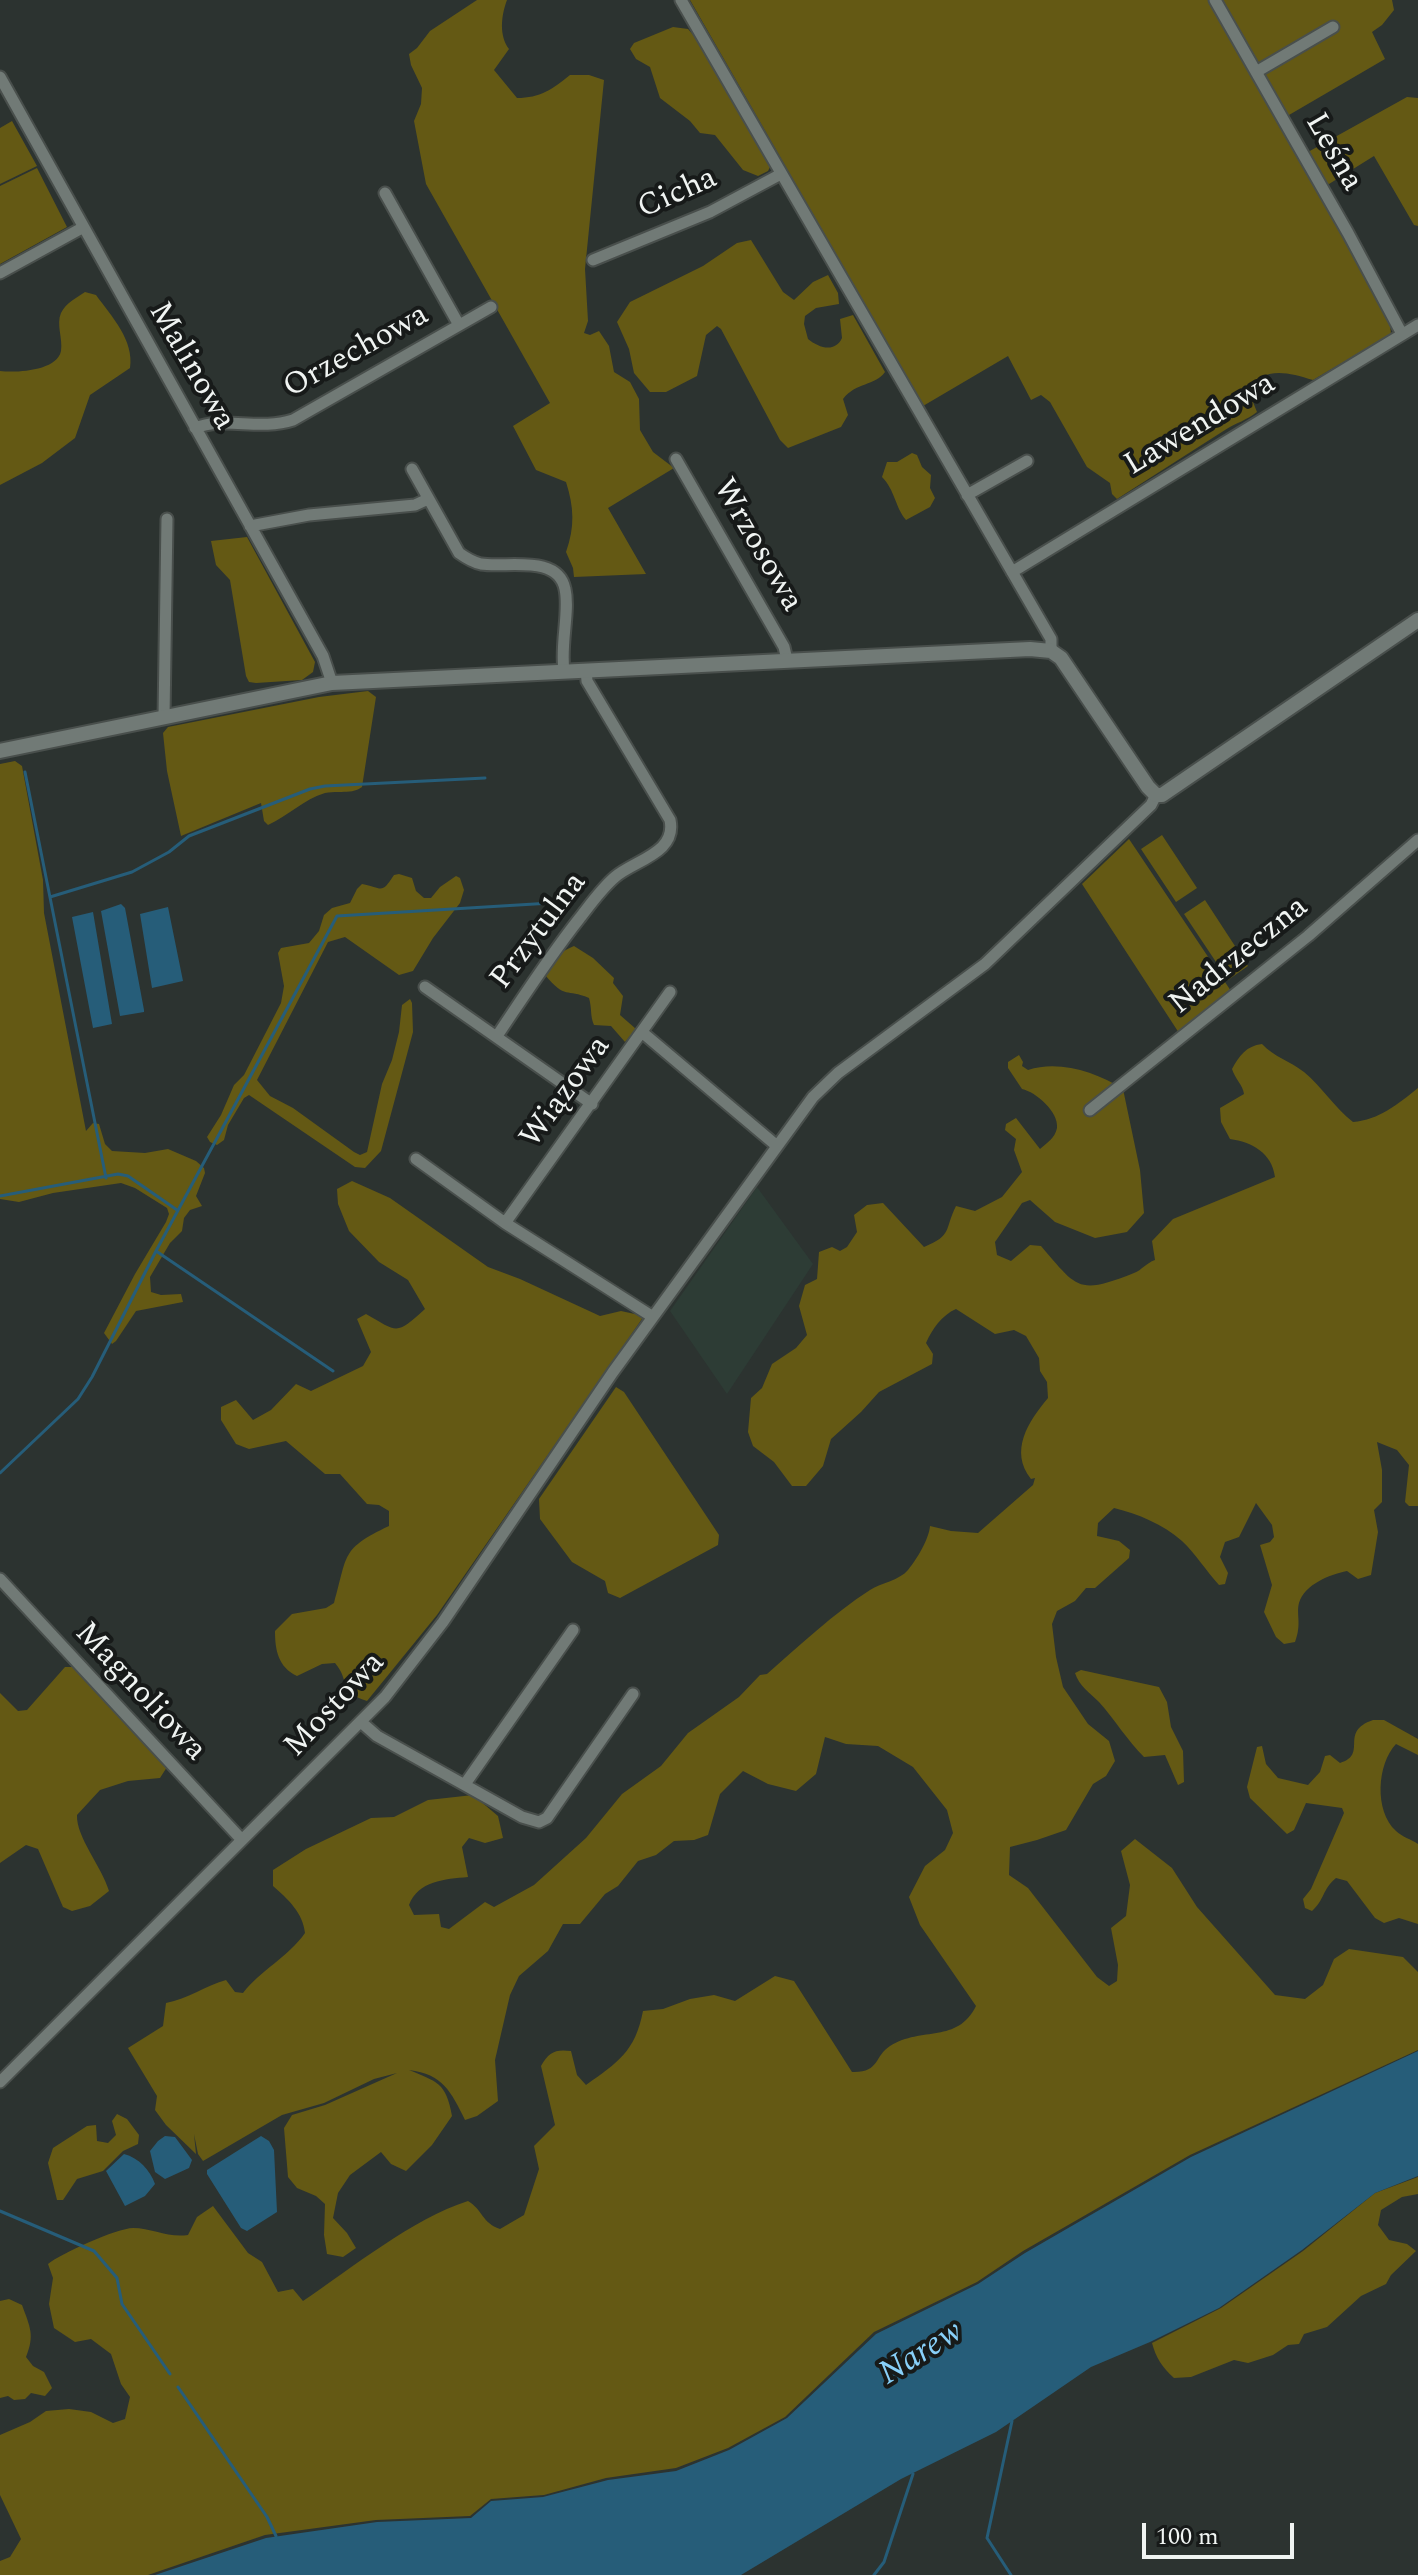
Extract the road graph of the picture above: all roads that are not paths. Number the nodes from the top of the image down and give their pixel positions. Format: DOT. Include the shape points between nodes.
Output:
graph roads {
  1 [pos="681,0"];
  2 [pos="1215,0"];
  3 [pos="1333,27"];
  4 [pos="1256,72"];
  5 [pos="0,77"];
  6 [pos="781,174"];
  7 [pos="385,193"];
  8 [pos="82,228"];
  9 [pos="593,260"];
  10 [pos="0,273"];
  11 [pos="491,307"];
  12 [pos="459,325"];
  13 [pos="1418,325"];
  14 [pos="1402,334"];
  15 [pos="195,428"];
  16 [pos="676,459"];
  17 [pos="1027,461"];
  18 [pos="412,469"];
  19 [pos="967,495"];
  20 [pos="428,499"];
  21 [pos="167,519"];
  22 [pos="250,526"];
  23 [pos="1012,572"];
  24 [pos="1418,620"];
  25 [pos="1051,651"];
  26 [pos="787,660"];
  27 [pos="586,670"];
  28 [pos="564,671"];
  29 [pos="332,683"];
  30 [pos="164,717"];
  31 [pos="0,751"];
  32 [pos="1156,795"];
  33 [pos="1418,840"];
  34 [pos="425,987"];
  35 [pos="670,992"];
  36 [pos="643,1033"];
  37 [pos="497,1036"];
  38 [pos="592,1104"];
  39 [pos="1090,1110"];
  40 [pos="777,1146"];
  41 [pos="416,1159"];
  42 [pos="505,1223"];
  43 [pos="653,1317"];
  44 [pos="0,1579"];
  45 [pos="573,1630"];
  46 [pos="633,1694"];
  47 [pos="361,1722"];
  48 [pos="465,1784"];
  49 [pos="242,1840"];
  50 [pos="0,2082"];
  1 -- 6 [label="street"];
  2 -- 4 [label="street, Leśna"];
  3 -- 4 [label="street"];
  4 -- 14 [label="street, Leśna"];
  5 -- 8 [label="street, Malinowa"];
  6 -- 9 [label="street, Cicha" via="710,212"];
  6 -- 19 [label="street"];
  7 -- 12 [label="street"];
  8 -- 10 [label="street"];
  8 -- 15 [label="street, Malinowa"];
  11 -- 12 [label="street, Orzechowa"];
  12 -- 15 [label="street, Orzechowa" via="293,420 267,426 206,423"];
  13 -- 14 [label="street, Lawendowa"];
  14 -- 23 [label="street, Lawendowa"];
  15 -- 22 [label="street, Malinowa"];
  16 -- 26 [label="street, Wrzosowa"];
  17 -- 19 [label="street"];
  18 -- 20 [label="street"];
  19 -- 23 [label="street"];
  20 -- 22 [label="street"];
  20 -- 28 [label="street" via="459,553 470,561 550,568 560,577 566,590"];
  21 -- 30 [label="street"];
  22 -- 29 [label="street, Malinowa" via="323,656"];
  23 -- 25 [label="street" via="1051,639"];
  24 -- 32 [label="street" via="1167,793"];
  25 -- 26 [label="street"];
  25 -- 32 [label="street" via="1068,667"];
  26 -- 27 [label="street"];
  27 -- 28 [label="street"];
  27 -- 37 [label="street, Przytulna" via="587,681 672,831 660,849 603,889 542,966"];
  28 -- 29 [label="street"];
  29 -- 30 [label="street"];
  30 -- 31 [label="street"];
  32 -- 40 [label="street, Mostowa" via="993,957 829,1081"];
  33 -- 39 [label="street, Nadrzeczna" via="1308,936"];
  34 -- 37 [label="street"];
  35 -- 36 [label="street, Wiązowa"];
  36 -- 38 [label="street, Wiązowa"];
  36 -- 40 [label="street"];
  37 -- 38 [label="street"];
  38 -- 42 [label="street, Wiązowa"];
  40 -- 43 [label="street, Mostowa"];
  41 -- 42 [label="street"];
  42 -- 43 [label="street"];
  43 -- 47 [label="street, Mostowa" via="443,1622"];
  44 -- 49 [label="street, Magnoliowa"];
  45 -- 48 [label="street"];
  46 -- 48 [label="street" via="544,1821 522,1817"];
  47 -- 48 [label="street"];
  47 -- 49 [label="street, Mostowa"];
  49 -- 50 [label="street, Mostowa"];
}
